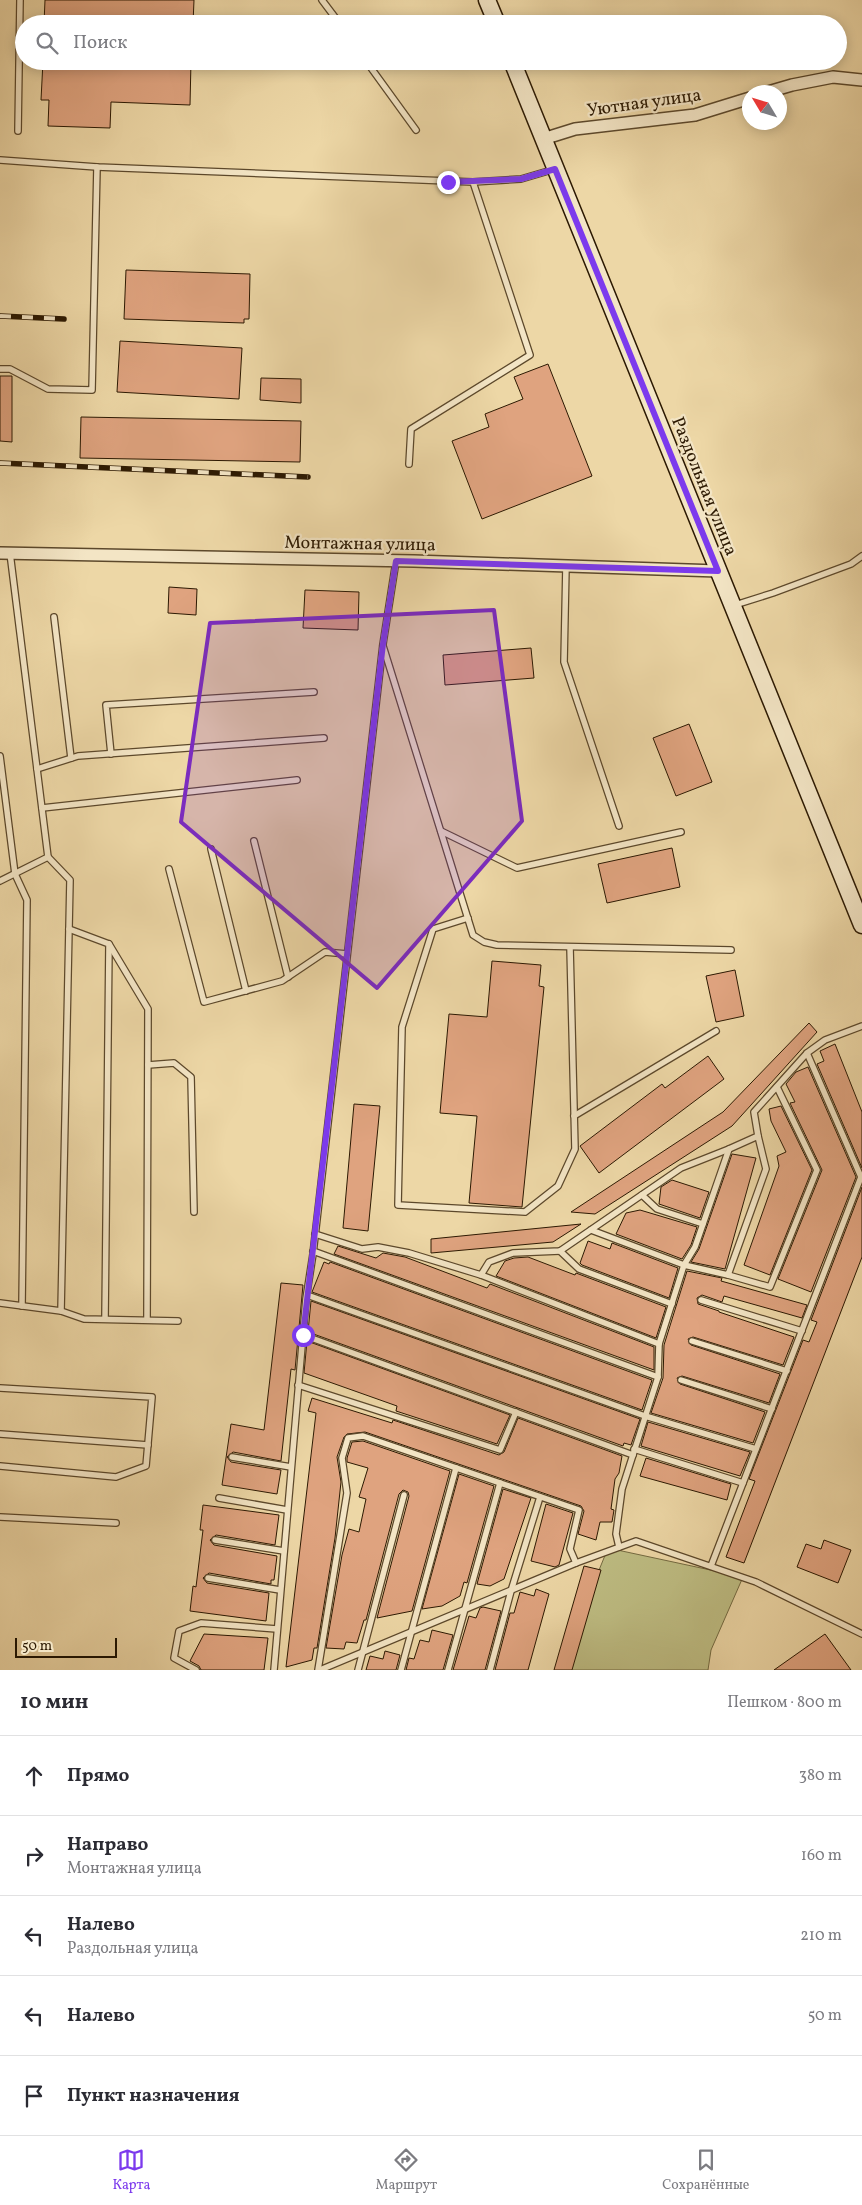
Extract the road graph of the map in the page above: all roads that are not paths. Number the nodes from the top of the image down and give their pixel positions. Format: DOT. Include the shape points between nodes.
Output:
graph roads {
  1 [pos="20,0"];
  2 [pos="322,0"];
  3 [pos="488,0"];
  4 [pos="20,15"];
  5 [pos="333,15"];
  6 [pos="494,15"];
  7 [pos="19,70"];
  8 [pos="373,70"];
  9 [pos="516,70"];
  10 [pos="862,80"];
  11 [pos="787,86"];
  12 [pos="742,101"];
  13 [pos="416,130"];
  14 [pos="18,131"];
  15 [pos="543,139"];
  16 [pos="0,160"];
  17 [pos="97,167"];
  18 [pos="555,169"];
  19 [pos="473,182"];
  20 [pos="0,369"];
  21 [pos="409,464"];
  22 [pos="5,553"];
  23 [pos="862,556"];
  24 [pos="396,561"];
  25 [pos="566,566"];
  26 [pos="718,571"];
  27 [pos="732,606"];
  28 [pos="54,617"];
  29 [pos="383,644"];
  30 [pos="314,692"];
  31 [pos="324,738"];
  32 [pos="111,754"];
  33 [pos="0,756"];
  34 [pos="72,758"];
  35 [pos="37,769"];
  36 [pos="297,780"];
  37 [pos="42,808"];
  38 [pos="619,826"];
  39 [pos="441,831"];
  40 [pos="681,832"];
  41 [pos="254,841"];
  42 [pos="211,849"];
  43 [pos="48,857"];
  44 [pos="169,869"];
  45 [pos="15,874"];
  46 [pos="0,881"];
  47 [pos="468,918"];
  48 [pos="862,926"];
  49 [pos="69,930"];
  50 [pos="109,944"];
  51 [pos="570,946"];
  52 [pos="731,950"];
  53 [pos="347,954"];
  54 [pos="288,977"];
  55 [pos="246,991"];
  56 [pos="862,1026"];
  57 [pos="716,1031"];
  58 [pos="807,1053"];
  59 [pos="148,1064"];
  60 [pos="777,1087"];
  61 [pos="574,1116"];
  62 [pos="758,1136"];
  63 [pos="729,1149"];
  64 [pos="642,1195"];
  65 [pos="194,1212"];
  66 [pos="703,1224"];
  67 [pos="591,1230"];
  68 [pos="315,1234"];
  69 [pos="313,1251"];
  70 [pos="560,1251"];
  71 [pos="684,1265"];
  72 [pos="480,1274"];
  73 [pos="728,1275"];
  74 [pos="307,1295"];
  75 [pos="700,1300"];
  76 [pos="0,1303"];
  77 [pos="672,1304"];
  78 [pos="22,1306"];
  79 [pos="61,1311"];
  80 [pos="105,1319"];
  81 [pos="148,1320"];
  82 [pos="178,1321"];
  83 [pos="802,1331"];
  84 [pos="303,1335"];
  85 [pos="692,1341"];
  86 [pos="659,1344"];
  87 [pos="786,1371"];
  88 [pos="658,1378"];
  89 [pos="681,1380"];
  90 [pos="298,1385"];
  91 [pos="0,1388"];
  92 [pos="772,1409"];
  93 [pos="516,1412"];
  94 [pos="645,1416"];
  95 [pos="0,1434"];
  96 [pos="148,1445"];
  97 [pos="756,1449"];
  98 [pos="634,1452"];
  99 [pos="232,1457"];
  100 [pos="0,1466"];
  101 [pos="291,1467"];
  102 [pos="456,1468"];
  103 [pos="500,1483"];
  104 [pos="743,1483"];
  105 [pos="404,1495"];
  106 [pos="540,1497"];
  107 [pos="219,1498"];
  108 [pos="288,1510"];
  109 [pos="0,1517"];
  110 [pos="116,1523"];
  111 [pos="215,1540"];
  112 [pos="619,1547"];
  113 [pos="284,1551"];
  114 [pos="576,1563"];
  115 [pos="711,1566"];
  116 [pos="208,1578"];
  117 [pos="280,1590"];
  118 [pos="511,1590"];
  119 [pos="464,1610"];
  120 [pos="277,1629"];
  121 [pos="412,1632"];
  122 [pos="859,1633"];
  123 [pos="862,1640"];
  124 [pos="363,1652"];
  125 [pos="196,1670"];
  126 [pos="274,1670"];
  127 [pos="319,1670"];
  128 [pos="358,1670"];
  129 [pos="402,1670"];
  130 [pos="448,1670"];
  131 [pos="490,1670"];
  1 -- 4 [label="lane"];
  2 -- 5 [label="lane"];
  3 -- 6 [label="main road"];
  7 -- 14 [label="lane"];
  8 -- 13 [label="lane"];
  9 -- 15 [label="main road, Раздольная улица"];
  10 -- 11 [label="street" via="833,77"];
  12 -- 15 [label="street, Уютная улица" via="695,116 575,129"];
  15 -- 18 [label="main road, Раздольная улица"];
  16 -- 17 [label="lane"];
  17 -- 19 [label="lane"];
  17 -- 20 [label="lane" via="92,390 48,389 10,369"];
  18 -- 19 [label="lane" via="521,179"];
  18 -- 26 [label="main road, Раздольная улица"];
  19 -- 21 [label="lane" via="530,355 411,428"];
  22 -- 24 [label="street, Монтажная улица"];
  22 -- 35 [label="lane"];
  23 -- 27 [label="lane" via="851,564"];
  24 -- 25 [label="street, Монтажная улица"];
  24 -- 29 [label="lane"];
  25 -- 26 [label="street, Монтажная улица"];
  25 -- 38 [label="lane" via="564,662"];
  26 -- 27 [label="main road, Раздольная улица"];
  27 -- 48 [label="main road, Раздольная улица"];
  28 -- 34 [label="lane"];
  29 -- 39 [label="lane"];
  29 -- 53 [label="lane"];
  30 -- 32 [label="lane" via="106,705"];
  31 -- 32 [label="lane"];
  32 -- 34 [label="lane"];
  33 -- 45 [label="lane"];
  34 -- 35 [label="lane"];
  35 -- 37 [label="lane"];
  36 -- 37 [label="lane"];
  37 -- 43 [label="lane"];
  39 -- 40 [label="lane" via="517,868"];
  39 -- 47 [label="lane"];
  41 -- 54 [label="lane"];
  42 -- 55 [label="lane"];
  43 -- 45 [label="lane"];
  43 -- 49 [label="lane" via="70,880"];
  44 -- 55 [label="lane" via="204,1002"];
  45 -- 46 [label="lane"];
  45 -- 78 [label="lane" via="27,900"];
  47 -- 51 [label="lane" via="473,935 484,942"];
  47 -- 61 [label="lane" via="433,929 402,1027 398,1205 525,1212 558,1186 575,1150"];
  49 -- 50 [label="lane"];
  49 -- 79 [label="lane"];
  50 -- 59 [label="lane" via="148,1009"];
  50 -- 80 [label="lane"];
  51 -- 52 [label="lane"];
  51 -- 61 [label="lane"];
  53 -- 54 [label="lane" via="325,952"];
  53 -- 68 [label="lane"];
  54 -- 55 [label="lane"];
  56 -- 58 [label="lane" via="825,1040"];
  57 -- 61 [label="lane"];
  58 -- 60 [label="lane"];
  58 -- 83 [label="lane" via="861,1177"];
  59 -- 65 [label="lane" via="174,1063 191,1077"];
  59 -- 81 [label="lane"];
  60 -- 62 [label="lane" via="754,1112"];
  60 -- 73 [label="lane" via="817,1170 770,1288"];
  62 -- 63 [label="lane"];
  62 -- 73 [label="lane" via="766,1169"];
  63 -- 64 [label="lane" via="681,1168"];
  63 -- 66 [label="lane"];
  64 -- 66 [label="lane" via="656,1209"];
  64 -- 67 [label="lane"];
  66 -- 71 [label="lane" via="696,1247"];
  67 -- 70 [label="lane"];
  67 -- 71 [label="lane"];
  68 -- 69 [label="lane"];
  68 -- 72 [label="lane" via="362,1249 378,1247 409,1253"];
  69 -- 74 [label="lane"];
  69 -- 88 [label="lane"];
  70 -- 72 [label="lane" via="513,1253 488,1262"];
  70 -- 77 [label="lane" via="579,1269"];
  71 -- 73 [label="lane"];
  71 -- 77 [label="lane"];
  72 -- 86 [label="lane"];
  74 -- 84 [label="lane"];
  74 -- 94 [label="lane"];
  75 -- 83 [label="lane"];
  76 -- 78 [label="lane"];
  77 -- 86 [label="lane"];
  78 -- 79 [label="lane"];
  79 -- 80 [label="lane" via="84,1318"];
  80 -- 81 [label="lane"];
  81 -- 82 [label="lane"];
  83 -- 87 [label="lane"];
  84 -- 90 [label="lane"];
  84 -- 93 [label="lane"];
  85 -- 87 [label="lane"];
  86 -- 88 [label="lane"];
  87 -- 92 [label="lane"];
  88 -- 94 [label="lane"];
  89 -- 92 [label="lane"];
  90 -- 93 [label="lane" via="500,1450"];
  90 -- 101 [label="lane"];
  91 -- 96 [label="lane" via="152,1398"];
  92 -- 97 [label="lane"];
  93 -- 98 [label="lane"];
  94 -- 97 [label="lane"];
  94 -- 98 [label="lane"];
  95 -- 96 [label="lane"];
  96 -- 100 [label="lane" via="146,1466 116,1477"];
  97 -- 104 [label="lane"];
  98 -- 104 [label="lane"];
  98 -- 112 [label="lane" via="622,1490 616,1534"];
  99 -- 101 [label="lane"];
  101 -- 108 [label="lane"];
  102 -- 103 [label="lane"];
  102 -- 121 [label="lane"];
  102 -- 127 [label="lane" via="363,1436 348,1438 342,1458 347,1493"];
  103 -- 106 [label="lane"];
  103 -- 119 [label="lane"];
  104 -- 115 [label="lane"];
  105 -- 124 [label="lane"];
  106 -- 114 [label="lane" via="579,1510 570,1549"];
  106 -- 118 [label="lane"];
  107 -- 108 [label="lane"];
  108 -- 113 [label="lane"];
  109 -- 110 [label="lane"];
  111 -- 113 [label="lane"];
  112 -- 114 [label="lane"];
  112 -- 115 [label="lane" via="636,1541"];
  113 -- 117 [label="lane"];
  114 -- 118 [label="lane"];
  115 -- 122 [label="lane" via="756,1582"];
  116 -- 117 [label="lane"];
  117 -- 120 [label="lane"];
  118 -- 119 [label="lane"];
  118 -- 131 [label="lane"];
  119 -- 121 [label="lane"];
  119 -- 130 [label="lane"];
  120 -- 125 [label="lane" via="201,1623 179,1631 174,1658"];
  120 -- 126 [label="lane"];
  121 -- 124 [label="lane"];
  121 -- 129 [label="lane"];
  122 -- 123 [label="lane"];
  124 -- 127 [label="lane"];
  124 -- 128 [label="lane"];
}
